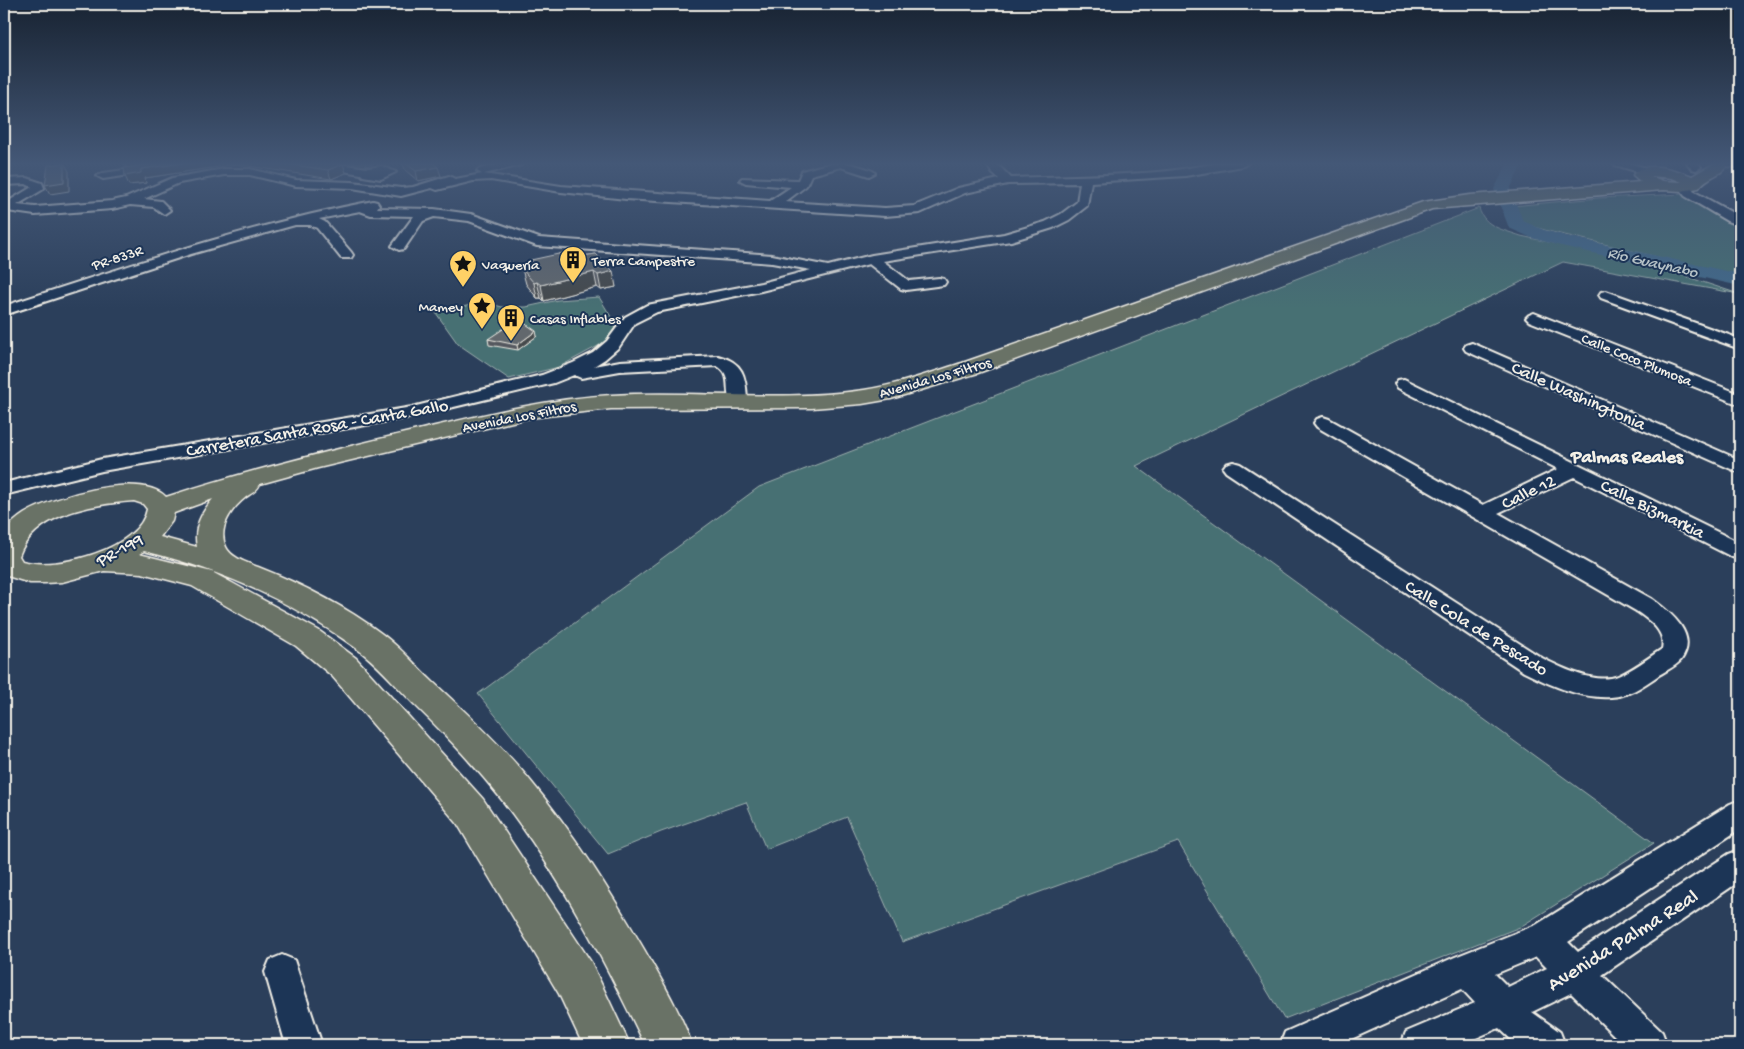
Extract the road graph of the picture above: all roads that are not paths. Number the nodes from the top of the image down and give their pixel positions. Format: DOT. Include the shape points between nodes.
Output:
graph roads {
  1 [pos="337,212"];
  2 [pos="401,212"];
  3 [pos="859,212"];
  4 [pos="899,212"];
  5 [pos="1071,212"];
  6 [pos="1408,212"];
  7 [pos="1720,212"];
  8 [pos="434,213"];
  9 [pos="1740,222"];
  10 [pos="280,224"];
  11 [pos="399,246"];
  12 [pos="346,255"];
  13 [pos="872,259"];
  14 [pos="830,269"];
  15 [pos="939,282"];
  16 [pos="1606,295"];
  17 [pos="4,311"];
  18 [pos="1534,318"];
  19 [pos="1740,344"];
  20 [pos="610,348"];
  21 [pos="1472,348"];
  22 [pos="620,366"];
  23 [pos="548,379"];
  24 [pos="1404,384"];
  25 [pos="738,393"];
  26 [pos="1740,400"];
  27 [pos="1323,423"];
  28 [pos="1740,467"];
  29 [pos="1233,468"];
  30 [pos="1574,469"];
  31 [pos="276,472"];
  32 [pos="4,489"];
  33 [pos="154,502"];
  34 [pos="1482,513"];
  35 [pos="138,541"];
  36 [pos="1740,552"];
  37 [pos="101,561"];
  38 [pos="229,565"];
  39 [pos="1740,813"];
  40 [pos="1740,864"];
  41 [pos="1541,939"];
  42 [pos="1467,970"];
  43 [pos="282,972"];
  44 [pos="1575,973"];
  45 [pos="1503,1008"];
  46 [pos="304,1045"];
  47 [pos="607,1045"];
  48 [pos="668,1045"];
  49 [pos="1298,1045"];
  50 [pos="1419,1045"];
  51 [pos="1547,1045"];
  52 [pos="1649,1045"];
  1 -- 10 [label="street, PR-833R / PR-833R"];
  2 -- 8 [label="street"];
  3 -- 4 [label="street"];
  5 -- 13 [label="street, Carretera Santa Rosa - Canta Gallo" via="1049,225 1006,238"];
  6 -- 25 [label="main road, Avenida Los Filtros" via="921,384 854,398 812,401"];
  7 -- 9 [label="street"];
  8 -- 11 [label="street" via="419,218"];
  8 -- 14 [label="street" via="471,218 537,242 772,259"];
  10 -- 12 [label="street" via="317,222"];
  10 -- 17 [label="street, PR-833R / PR-833R"];
  13 -- 14 [label="street, Carretera Santa Rosa - Canta Gallo"];
  13 -- 15 [label="street" via="906,286"];
  14 -- 20 [label="street, Carretera Santa Rosa - Canta Gallo" via="761,287 652,308 630,320"];
  16 -- 19 [label="street"];
  18 -- 26 [label="street, Calle Coco Plumosa"];
  20 -- 22 [label="street" via="612,358"];
  20 -- 23 [label="street, Carretera Santa Rosa - Canta Gallo" via="589,362"];
  21 -- 28 [label="street, Calle Washingtonia"];
  22 -- 23 [label="street"];
  22 -- 25 [label="street" via="718,361 733,368"];
  23 -- 32 [label="street, Carretera Santa Rosa - Canta Gallo" via="412,412 102,465"];
  24 -- 30 [label="street, Calle Bizmarkia"];
  25 -- 31 [label="main road, Avenida Los Filtros" via="587,403 529,411"];
  25 -- 33 [label="main road, Avenida Los Filtros" via="588,390 532,397 212,474"];
  27 -- 34 [label="street, Calle Cola de Pescado"];
  29 -- 34 [label="street, Calle Cola de Pescado" via="1533,665 1562,679 1615,688 1675,650 1671,630 1644,605"];
  30 -- 34 [label="street, Calle 12"];
  30 -- 36 [label="street, Calle Bizmarkia"];
  31 -- 33 [label="main road, Avenida Los Filtros"];
  31 -- 38 [label="main road" via="239,489 214,514 211,545 219,559"];
  33 -- 35 [label="main road, PR-199 / PR-199" via="158,522"];
  33 -- 37 [label="main road, PR-199 / PR-199" via="134,493 110,494 52,510 22,530 11,541 5,556 12,568 31,574 58,573"];
  35 -- 37 [label="main road, PR-199 / PR-199"];
  35 -- 38 [label="main road, PR-199"];
  37 -- 47 [label="main road, PR-199" via="142,564 202,579 307,638 344,667 470,811 575,978"];
  38 -- 48 [label="main road, PR-199" via="286,592 370,642 452,719 516,790 563,854 638,981"];
  39 -- 41 [label="street"];
  40 -- 44 [label="street, Avenida Palma Real"];
  41 -- 42 [label="street"];
  41 -- 44 [label="street"];
  42 -- 45 [label="street"];
  42 -- 49 [label="street"];
  43 -- 46 [label="street"];
  44 -- 45 [label="street, Avenida Palma Real"];
  44 -- 52 [label="street"];
  45 -- 50 [label="street, Avenida Palma Real"];
  45 -- 51 [label="street"];
}
